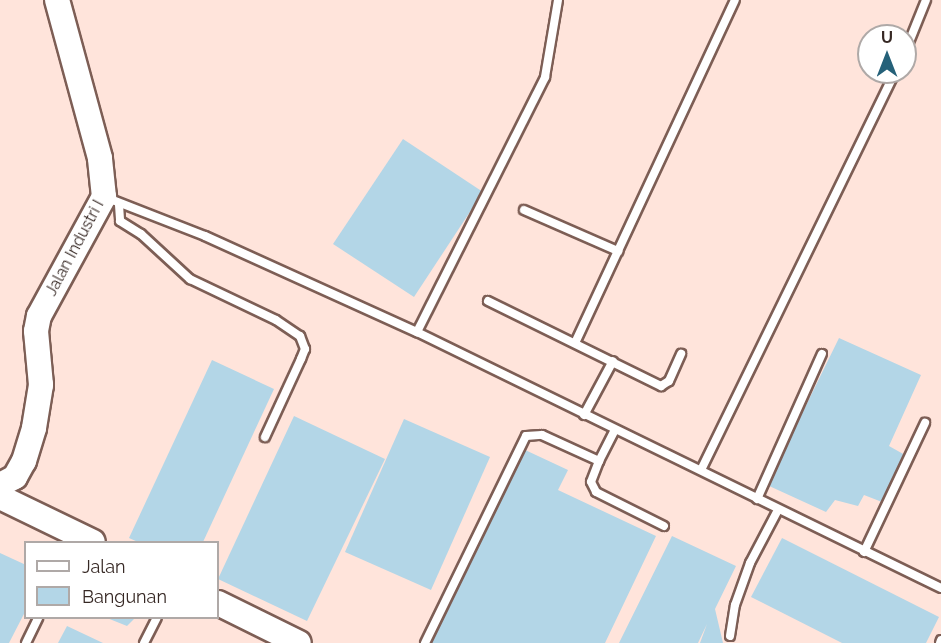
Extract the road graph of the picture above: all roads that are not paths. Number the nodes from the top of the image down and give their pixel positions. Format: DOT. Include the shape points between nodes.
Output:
graph roads {
  1 [pos="57,0"];
  2 [pos="558,0"];
  3 [pos="735,0"];
  4 [pos="926,0"];
  5 [pos="916,24"];
  6 [pos="889,84"];
  7 [pos="111,201"];
  8 [pos="524,210"];
  9 [pos="618,251"];
  10 [pos="488,301"];
  11 [pos="417,332"];
  12 [pos="575,343"];
  13 [pos="681,354"];
  14 [pos="822,354"];
  15 [pos="613,361"];
  16 [pos="584,416"];
  17 [pos="925,423"];
  18 [pos="615,430"];
  19 [pos="265,437"];
  20 [pos="599,461"];
  21 [pos="702,468"];
  22 [pos="0,485"];
  23 [pos="0,497"];
  24 [pos="757,499"];
  25 [pos="778,510"];
  26 [pos="664,526"];
  27 [pos="84,540"];
  28 [pos="864,552"];
  29 [pos="941,588"];
  30 [pos="219,603"];
  31 [pos="38,619"];
  32 [pos="156,619"];
  33 [pos="730,636"];
  34 [pos="26,643"];
  35 [pos="144,643"];
  36 [pos="299,643"];
  37 [pos="425,643"];
  1 -- 7 [label="main road, Jalan Industri I"];
  2 -- 11 [label="lane" via="545,77"];
  3 -- 9 [label="lane"];
  4 -- 5 [label="lane"];
  6 -- 21 [label="lane"];
  7 -- 11 [label="lane" via="205,236"];
  7 -- 19 [label="lane" via="120,221 141,234 190,279 276,320 300,336 304,349 301,359"];
  7 -- 22 [label="main road, Jalan Industri I" via="39,316 36,331 41,385 34,428 19,469"];
  8 -- 9 [label="lane"];
  9 -- 12 [label="lane"];
  10 -- 12 [label="lane"];
  11 -- 16 [label="lane"];
  12 -- 15 [label="lane"];
  13 -- 15 [label="lane" via="669,381 661,386"];
  14 -- 24 [label="lane"];
  15 -- 16 [label="lane"];
  16 -- 18 [label="lane"];
  17 -- 28 [label="lane"];
  18 -- 20 [label="lane"];
  18 -- 21 [label="lane"];
  20 -- 26 [label="lane" via="591,482 596,492"];
  20 -- 37 [label="lane" via="542,435 526,436"];
  21 -- 24 [label="lane"];
  23 -- 27 [label="main road"];
  24 -- 25 [label="lane"];
  25 -- 28 [label="lane"];
  25 -- 33 [label="lane" via="750,562"];
  28 -- 29 [label="lane"];
  30 -- 36 [label="main road"];
  31 -- 34 [label="lane"];
  32 -- 35 [label="lane"];
}
